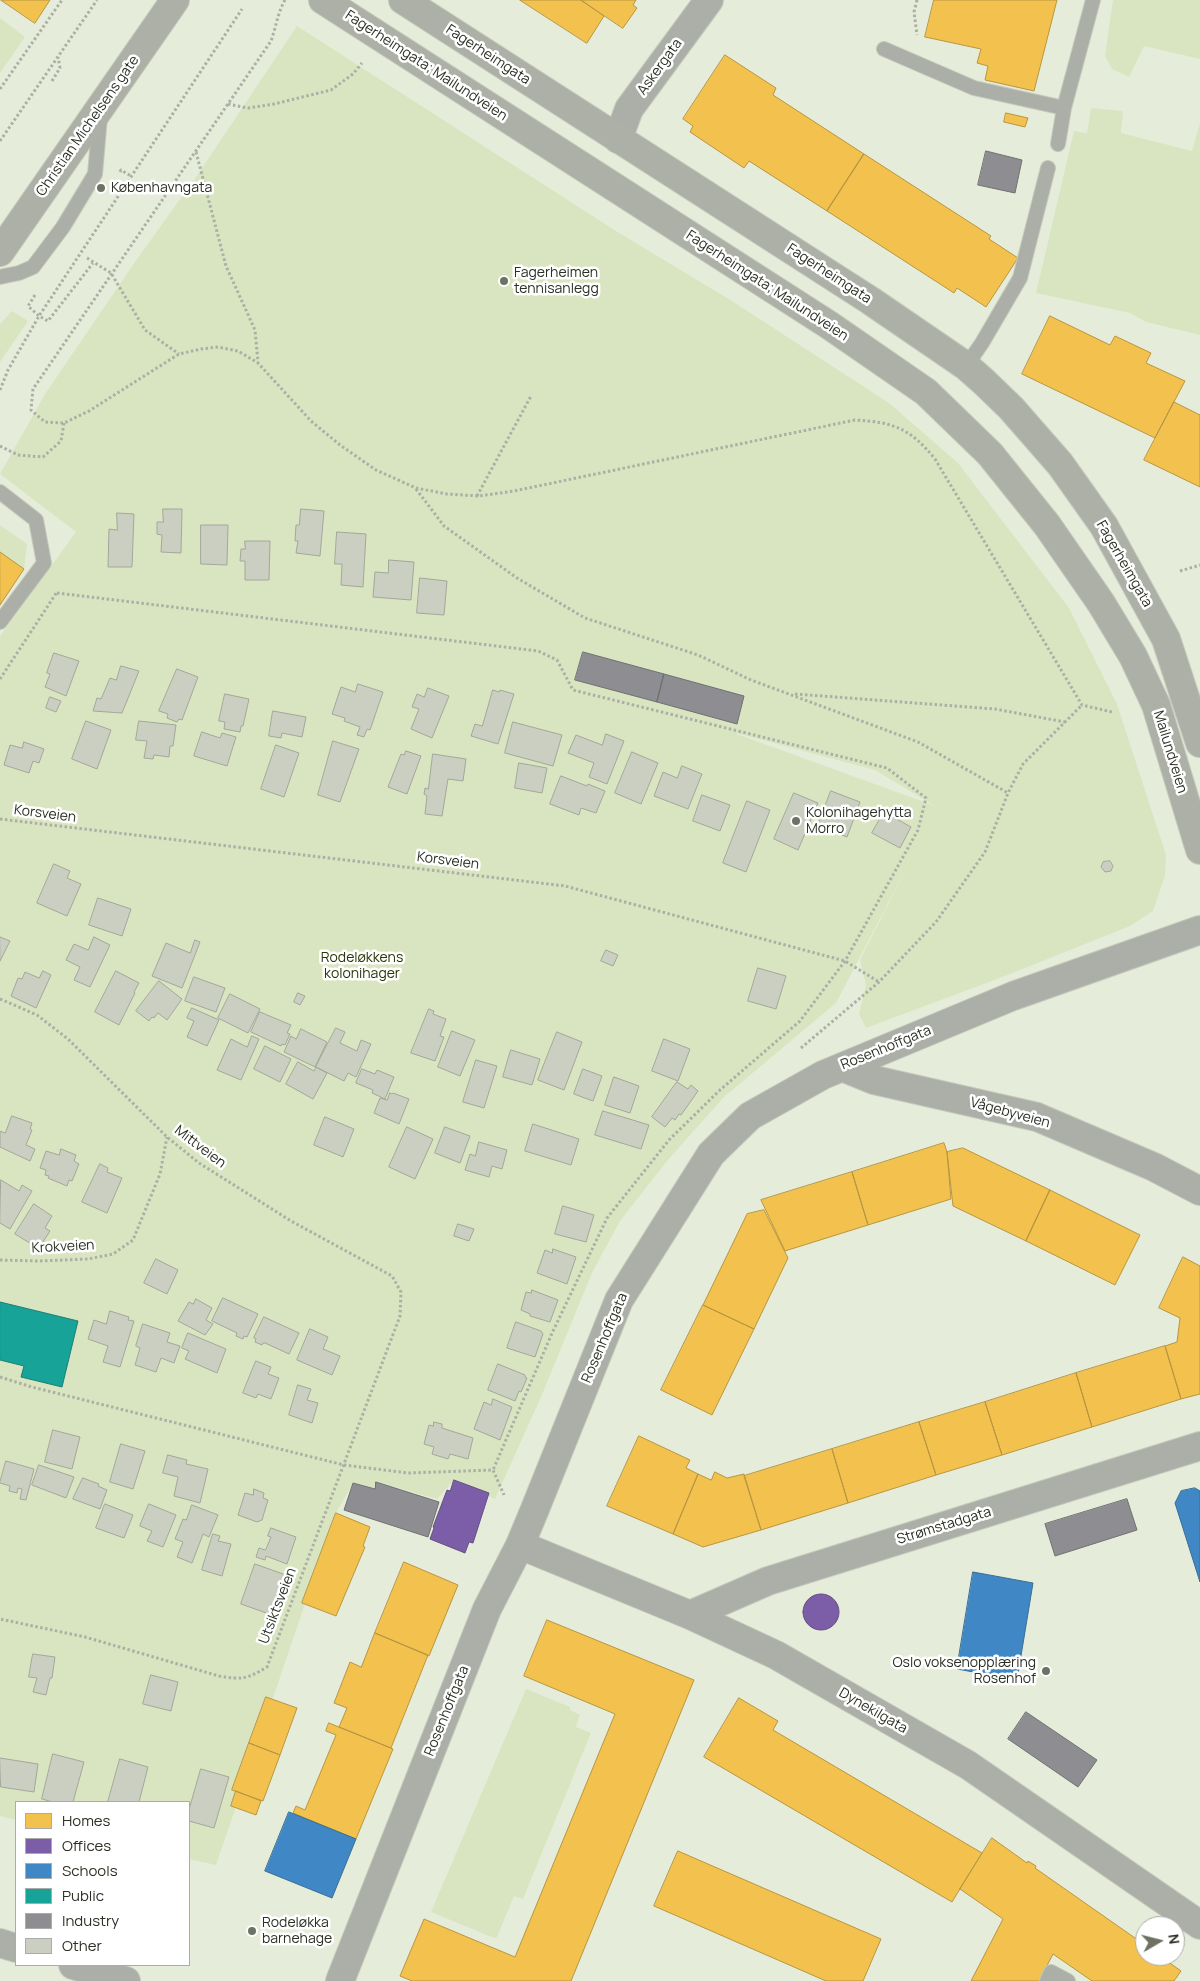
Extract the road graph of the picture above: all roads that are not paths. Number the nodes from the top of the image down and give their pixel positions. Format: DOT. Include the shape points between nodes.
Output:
graph roads {
  1 [pos="175,0"];
  2 [pos="323,0"];
  3 [pos="403,0"];
  4 [pos="709,0"];
  5 [pos="1093,0"];
  6 [pos="884,49"];
  7 [pos="101,107"];
  8 [pos="1064,108"];
  9 [pos="618,139"];
  10 [pos="1058,144"];
  11 [pos="1048,168"];
  12 [pos="0,252"];
  13 [pos="0,277"];
  14 [pos="966,366"];
  15 [pos="0,492"];
  16 [pos="0,622"];
  17 [pos="1133,656"];
  18 [pos="1200,743"];
  19 [pos="1200,850"];
  20 [pos="1200,930"];
  21 [pos="842,1066"];
  22 [pos="1200,1191"];
  23 [pos="1200,1446"];
  24 [pos="520,1545"];
  25 [pos="690,1615"];
  26 [pos="1200,1925"];
  27 [pos="0,1943"];
  28 [pos="15,1948"];
  29 [pos="87,1972"];
  30 [pos="126,1981"];
  31 [pos="340,1981"];
  32 [pos="1047,1981"];
  33 [pos="1068,1981"];
  1 -- 7 [label="main road, Christian Michelsens gate"];
  2 -- 17 [label="main road, Fagerheimgata; Mailundveien" via="730,261 926,392 990,454 1042,517"];
  3 -- 9 [label="main road, Fagerheimgata"];
  4 -- 9 [label="street, Askergata" via="629,108"];
  5 -- 8 [label="lane"];
  6 -- 8 [label="lane" via="974,88"];
  7 -- 12 [label="main road, Christian Michelsens gate"];
  7 -- 13 [label="lane" via="95,174 63,227 33,267"];
  8 -- 10 [label="lane"];
  9 -- 14 [label="main road, Fagerheimgata" via="871,301"];
  11 -- 14 [label="lane" via="1020,278"];
  14 -- 18 [label="main road, Fagerheimgata" via="1011,408 1060,464 1104,526 1166,639"];
  15 -- 16 [label="lane" via="36,520 44,563"];
  17 -- 19 [label="main road, Mailundveien" via="1156,705"];
  20 -- 21 [label="street, Rosenhoffgata" via="1013,996"];
  21 -- 22 [label="street, Vågebyveien" via="874,1080 1037,1117 1154,1167"];
  21 -- 24 [label="street, Rosenhoffgata" via="750,1116 711,1154 619,1300"];
  23 -- 25 [label="street, Strømstadgata" via="768,1581"];
  24 -- 25 [label="street, Dynekilgata"];
  24 -- 31 [label="street, Rosenhoffgata" via="487,1609"];
  25 -- 26 [label="street, Dynekilgata" via="776,1655 968,1765"];
  27 -- 28 [label="street"];
  29 -- 30 [label="street"];
  32 -- 33 [label="lane" via="1051,1972"];
}
